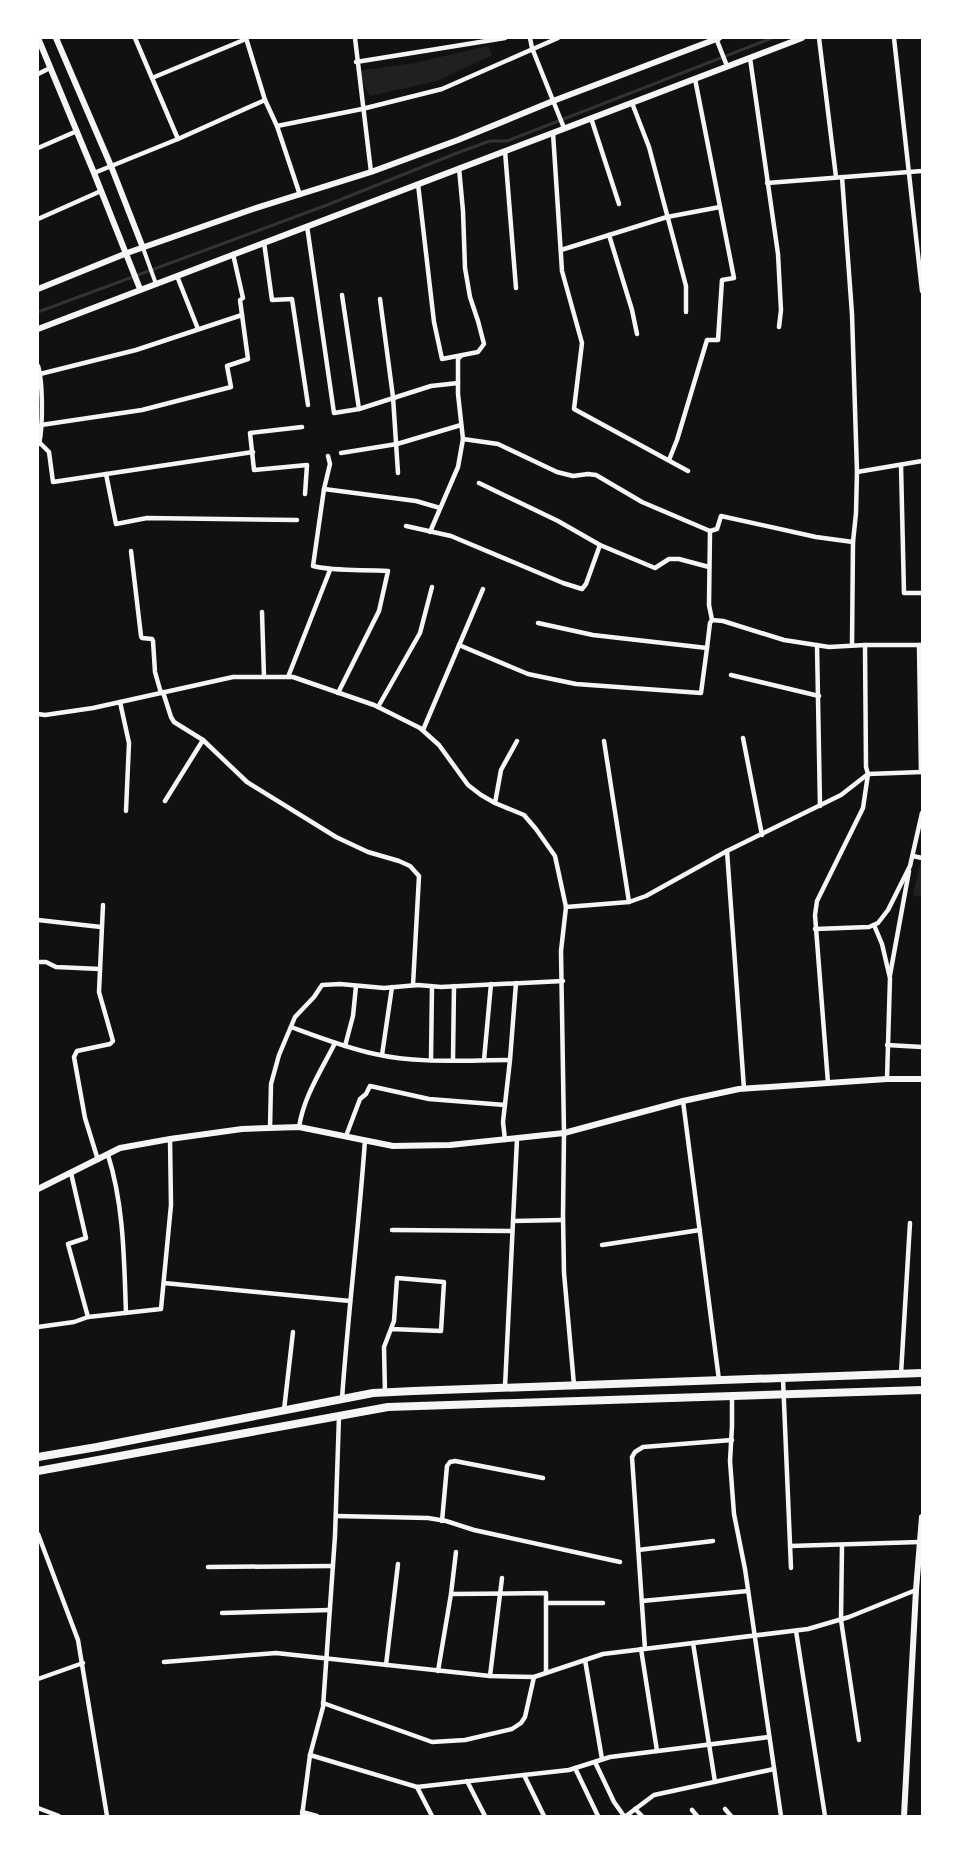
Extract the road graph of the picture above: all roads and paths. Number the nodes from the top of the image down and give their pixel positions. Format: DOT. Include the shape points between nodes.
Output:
graph roads {
  1 [pos="38,38"];
  2 [pos="56,38"];
  3 [pos="135,38"];
  4 [pos="246,38"];
  5 [pos="354,38"];
  6 [pos="505,38"];
  7 [pos="530,38"];
  8 [pos="558,38"];
  9 [pos="802,38"];
  10 [pos="819,38"];
  11 [pos="894,38"];
  12 [pos="708,39"];
  13 [pos="718,40"];
  14 [pos="532,48"];
  15 [pos="750,58"];
  16 [pos="356,62"];
  17 [pos="726,64"];
  18 [pos="50,68"];
  19 [pos="38,74"];
  20 [pos="152,78"];
  21 [pos="695,79"];
  22 [pos="265,100"];
  23 [pos="632,103"];
  24 [pos="554,104"];
  25 [pos="362,109"];
  26 [pos="591,118"];
  27 [pos="563,125"];
  28 [pos="277,126"];
  29 [pos="77,131"];
  30 [pos="553,133"];
  31 [pos="178,139"];
  32 [pos="38,148"];
  33 [pos="505,151"];
  34 [pos="111,166"];
  35 [pos="459,168"];
  36 [pos="909,171"];
  37 [pos="922,171"];
  38 [pos="371,172"];
  39 [pos="94,173"];
  40 [pos="839,177"];
  41 [pos="767,183"];
  42 [pos="418,184"];
  43 [pos="101,191"];
  44 [pos="300,195"];
  45 [pos="619,204"];
  46 [pos="720,207"];
  47 [pos="667,217"];
  48 [pos="38,219"];
  49 [pos="307,226"];
  50 [pos="609,235"];
  51 [pos="264,242"];
  52 [pos="143,248"];
  53 [pos="561,250"];
  54 [pos="127,254"];
  55 [pos="233,254"];
  56 [pos="177,276"];
  57 [pos="155,281"];
  58 [pos="139,286"];
  59 [pos="516,288"];
  60 [pos="38,289"];
  61 [pos="922,291"];
  62 [pos="342,295"];
  63 [pos="380,299"];
  64 [pos="686,312"];
  65 [pos="242,315"];
  66 [pos="779,327"];
  67 [pos="198,329"];
  68 [pos="38,330"];
  69 [pos="637,334"];
  70 [pos="460,356"];
  71 [pos="38,366"];
  72 [pos="40,374"];
  73 [pos="458,383"];
  74 [pos="393,397"];
  75 [pos="308,405"];
  76 [pos="359,409"];
  77 [pos="461,424"];
  78 [pos="41,425"];
  79 [pos="302,427"];
  80 [pos="463,439"];
  81 [pos="38,444"];
  82 [pos="397,444"];
  83 [pos="253,452"];
  84 [pos="341,453"];
  85 [pos="328,456"];
  86 [pos="669,460"];
  87 [pos="922,461"];
  88 [pos="901,465"];
  89 [pos="688,471"];
  90 [pos="856,472"];
  91 [pos="398,473"];
  92 [pos="106,474"];
  93 [pos="479,483"];
  94 [pos="324,489"];
  95 [pos="305,494"];
  96 [pos="440,508"];
  97 [pos="297,520"];
  98 [pos="406,526"];
  99 [pos="710,531"];
  100 [pos="430,532"];
  101 [pos="853,542"];
  102 [pos="600,545"];
  103 [pos="131,551"];
  104 [pos="709,567"];
  105 [pos="330,570"];
  106 [pos="432,587"];
  107 [pos="483,589"];
  108 [pos="922,593"];
  109 [pos="262,612"];
  110 [pos="712,620"];
  111 [pos="538,623"];
  112 [pos="459,645"];
  113 [pos="817,645"];
  114 [pos="852,645"];
  115 [pos="865,645"];
  116 [pos="921,645"];
  117 [pos="707,648"];
  118 [pos="731,675"];
  119 [pos="264,677"];
  120 [pos="288,677"];
  121 [pos="162,693"];
  122 [pos="338,693"];
  123 [pos="819,696"];
  124 [pos="120,702"];
  125 [pos="378,707"];
  126 [pos="922,712"];
  127 [pos="38,714"];
  128 [pos="423,730"];
  129 [pos="743,738"];
  130 [pos="203,741"];
  131 [pos="517,741"];
  132 [pos="604,741"];
  133 [pos="922,772"];
  134 [pos="868,774"];
  135 [pos="165,801"];
  136 [pos="495,803"];
  137 [pos="820,806"];
  138 [pos="126,811"];
  139 [pos="922,813"];
  140 [pos="762,835"];
  141 [pos="727,852"];
  142 [pos="913,856"];
  143 [pos="922,858"];
  144 [pos="910,866"];
  145 [pos="629,902"];
  146 [pos="103,905"];
  147 [pos="566,907"];
  148 [pos="38,920"];
  149 [pos="874,926"];
  150 [pos="102,927"];
  151 [pos="815,929"];
  152 [pos="38,962"];
  153 [pos="100,969"];
  154 [pos="890,978"];
  155 [pos="563,981"];
  156 [pos="516,983"];
  157 [pos="491,984"];
  158 [pos="356,986"];
  159 [pos="413,986"];
  160 [pos="432,986"];
  161 [pos="454,986"];
  162 [pos="392,987"];
  163 [pos="291,1027"];
  164 [pos="335,1043"];
  165 [pos="887,1045"];
  166 [pos="345,1046"];
  167 [pos="922,1047"];
  168 [pos="382,1055"];
  169 [pos="431,1060"];
  170 [pos="453,1060"];
  171 [pos="484,1060"];
  172 [pos="510,1060"];
  173 [pos="887,1079"];
  174 [pos="922,1079"];
  175 [pos="828,1083"];
  176 [pos="744,1089"];
  177 [pos="683,1101"];
  178 [pos="505,1105"];
  179 [pos="299,1127"];
  180 [pos="270,1128"];
  181 [pos="564,1133"];
  182 [pos="346,1136"];
  183 [pos="170,1139"];
  184 [pos="517,1139"];
  185 [pos="365,1140"];
  186 [pos="505,1140"];
  187 [pos="108,1155"];
  188 [pos="98,1160"];
  189 [pos="71,1173"];
  190 [pos="38,1190"];
  191 [pos="563,1220"];
  192 [pos="513,1221"];
  193 [pos="910,1223"];
  194 [pos="392,1230"];
  195 [pos="700,1230"];
  196 [pos="512,1232"];
  197 [pos="602,1245"];
  198 [pos="164,1283"];
  199 [pos="350,1301"];
  200 [pos="126,1312"];
  201 [pos="88,1317"];
  202 [pos="38,1327"];
  203 [pos="391,1329"];
  204 [pos="293,1332"];
  205 [pos="922,1373"];
  206 [pos="901,1374"];
  207 [pos="783,1379"];
  208 [pos="719,1380"];
  209 [pos="574,1385"];
  210 [pos="505,1388"];
  211 [pos="922,1389"];
  212 [pos="385,1393"];
  213 [pos="782,1395"];
  214 [pos="732,1396"];
  215 [pos="342,1399"];
  216 [pos="284,1410"];
  217 [pos="339,1416"];
  218 [pos="732,1440"];
  219 [pos="38,1457"];
  220 [pos="38,1471"];
  221 [pos="543,1478"];
  222 [pos="336,1516"];
  223 [pos="922,1517"];
  224 [pos="442,1521"];
  225 [pos="922,1530"];
  226 [pos="38,1534"];
  227 [pos="714,1540"];
  228 [pos="920,1542"];
  229 [pos="842,1545"];
  230 [pos="790,1546"];
  231 [pos="638,1550"];
  232 [pos="456,1552"];
  233 [pos="620,1562"];
  234 [pos="398,1564"];
  235 [pos="333,1566"];
  236 [pos="208,1567"];
  237 [pos="791,1568"];
  238 [pos="502,1578"];
  239 [pos="916,1590"];
  240 [pos="748,1591"];
  241 [pos="500,1593"];
  242 [pos="451,1594"];
  243 [pos="642,1601"];
  244 [pos="546,1603"];
  245 [pos="603,1603"];
  246 [pos="330,1610"];
  247 [pos="222,1613"];
  248 [pos="841,1620"];
  249 [pos="796,1631"];
  250 [pos="755,1636"];
  251 [pos="693,1643"];
  252 [pos="643,1649"];
  253 [pos="327,1659"];
  254 [pos="585,1660"];
  255 [pos="164,1662"];
  256 [pos="83,1663"];
  257 [pos="386,1665"];
  258 [pos="438,1671"];
  259 [pos="546,1673"];
  260 [pos="490,1676"];
  261 [pos="534,1677"];
  262 [pos="38,1679"];
  263 [pos="323,1703"];
  264 [pos="769,1737"];
  265 [pos="859,1740"];
  266 [pos="709,1745"];
  267 [pos="657,1751"];
  268 [pos="310,1755"];
  269 [pos="602,1759"];
  270 [pos="595,1762"];
  271 [pos="575,1768"];
  272 [pos="774,1769"];
  273 [pos="524,1775"];
  274 [pos="467,1781"];
  275 [pos="715,1782"];
  276 [pos="417,1788"];
  277 [pos="38,1808"];
  278 [pos="635,1809"];
  279 [pos="725,1809"];
  280 [pos="692,1810"];
  281 [pos="302,1814"];
  282 [pos="59,1816"];
  283 [pos="107,1816"];
  284 [pos="317,1816"];
  285 [pos="432,1816"];
  286 [pos="484,1816"];
  287 [pos="544,1816"];
  288 [pos="598,1816"];
  289 [pos="625,1816"];
  290 [pos="642,1816"];
  291 [pos="697,1816"];
  292 [pos="731,1816"];
  293 [pos="781,1816"];
  294 [pos="825,1816"];
  295 [pos="904,1816"];
  1 -- 18 [label="street"];
  2 -- 34 [label="street"];
  3 -- 20 [label="street"];
  4 -- 20 [label="street"];
  4 -- 22 [label="street"];
  5 -- 16 [label="street"];
  6 -- 16 [label="street"];
  7 -- 14 [label="street"];
  8 -- 14 [label="street"];
  9 -- 15 [label="street"];
  10 -- 40 [label="street"];
  11 -- 36 [label="street"];
  12 -- 13 [label="street"];
  12 -- 24 [label="street"];
  13 -- 17 [label="street"];
  14 -- 24 [label="street"];
  14 -- 25 [label="street" via="442,89"];
  15 -- 17 [label="street"];
  15 -- 41 [label="street"];
  16 -- 25 [label="street"];
  17 -- 21 [label="street"];
  18 -- 19 [label="street"];
  18 -- 29 [label="street"];
  20 -- 31 [label="street"];
  21 -- 23 [label="street"];
  21 -- 46 [label="street"];
  22 -- 28 [label="street"];
  22 -- 31 [label="street"];
  23 -- 26 [label="street"];
  23 -- 47 [label="street" via="649,147"];
  24 -- 27 [label="street"];
  24 -- 38 [label="street"];
  25 -- 28 [label="street"];
  25 -- 38 [label="street"];
  26 -- 27 [label="street"];
  26 -- 45 [label="street"];
  27 -- 30 [label="street"];
  28 -- 44 [label="street"];
  29 -- 32 [label="street"];
  29 -- 39 [label="street"];
  30 -- 33 [label="street"];
  30 -- 53 [label="street"];
  31 -- 34 [label="street"];
  33 -- 35 [label="street"];
  33 -- 59 [label="street"];
  34 -- 39 [label="street"];
  34 -- 52 [label="street"];
  35 -- 42 [label="street"];
  35 -- 70 [label="street" via="465,268 484,344 478,352"];
  36 -- 37 [label="street"];
  36 -- 40 [label="street"];
  36 -- 61 [label="street"];
  38 -- 44 [label="street"];
  39 -- 43 [label="street"];
  40 -- 41 [label="street"];
  40 -- 90 [label="street" via="852,314"];
  41 -- 66 [label="street" via="778,254"];
  42 -- 49 [label="street"];
  42 -- 70 [label="street" via="442,359"];
  43 -- 48 [label="street"];
  43 -- 54 [label="street"];
  44 -- 52 [label="street"];
  46 -- 47 [label="street"];
  46 -- 86 [label="street" via="734,278 722,280 718,340 707,340"];
  47 -- 50 [label="street"];
  47 -- 64 [label="street" via="687,286"];
  49 -- 51 [label="street"];
  49 -- 76 [label="street" via="334,413"];
  50 -- 53 [label="street"];
  50 -- 69 [label="street"];
  51 -- 55 [label="street"];
  51 -- 75 [label="street" via="272,300 292,299"];
  52 -- 54 [label="street"];
  52 -- 57 [label="street"];
  53 -- 86 [label="street" via="562,271 582,343 574,409"];
  54 -- 58 [label="street"];
  54 -- 60 [label="street"];
  55 -- 56 [label="street"];
  55 -- 65 [label="street" via="243,298"];
  56 -- 57 [label="street"];
  56 -- 67 [label="street"];
  57 -- 58 [label="street"];
  58 -- 68 [label="street"];
  62 -- 76 [label="street"];
  63 -- 74 [label="street"];
  65 -- 67 [label="street"];
  65 -- 78 [label="street" via="248,359 227,366 231,387 142,410"];
  67 -- 72 [label="street" via="136,350"];
  70 -- 73 [label="street"];
  71 -- 72 [label="street"];
  72 -- 78 [label="street"];
  73 -- 74 [label="street"];
  73 -- 77 [label="street"];
  74 -- 76 [label="street"];
  74 -- 82 [label="street"];
  77 -- 80 [label="street"];
  77 -- 82 [label="street"];
  78 -- 81 [label="street"];
  79 -- 83 [label="street" via="250,432"];
  80 -- 96 [label="street" via="458,467"];
  80 -- 99 [label="street" via="498,444 557,472 596,475 642,502"];
  81 -- 92 [label="street" via="49,452 53,482"];
  82 -- 84 [label="street"];
  82 -- 91 [label="street"];
  83 -- 92 [label="street"];
  83 -- 95 [label="street" via="254,470 307,465"];
  85 -- 94 [label="street"];
  86 -- 89 [label="street"];
  87 -- 88 [label="street"];
  88 -- 90 [label="street"];
  88 -- 108 [label="street" via="904,593"];
  90 -- 101 [label="street"];
  92 -- 97 [label="street" via="116,524 147,518"];
  93 -- 102 [label="street"];
  94 -- 96 [label="street" via="416,501"];
  94 -- 105 [label="street" via="313,566"];
  96 -- 100 [label="street"];
  98 -- 100 [label="street"];
  99 -- 101 [label="street" via="717,529 721,516"];
  99 -- 104 [label="street"];
  100 -- 102 [label="street" via="451,536 582,589"];
  101 -- 114 [label="street"];
  102 -- 104 [label="street" via="655,568 669,559"];
  103 -- 121 [label="street" via="141,636 153,641 155,672"];
  104 -- 110 [label="street"];
  105 -- 120 [label="street"];
  105 -- 122 [label="street" via="388,571 379,611"];
  106 -- 125 [label="street" via="420,633"];
  107 -- 112 [label="street"];
  109 -- 119 [label="street"];
  110 -- 113 [label="street"];
  110 -- 117 [label="street"];
  111 -- 117 [label="street" via="593,635"];
  112 -- 117 [label="street" via="528,674 576,684 700,693"];
  112 -- 128 [label="street"];
  113 -- 114 [label="street"];
  113 -- 123 [label="street"];
  114 -- 115 [label="street"];
  115 -- 116 [label="street"];
  115 -- 134 [label="street"];
  116 -- 126 [label="street"];
  118 -- 123 [label="street"];
  119 -- 120 [label="street"];
  119 -- 121 [label="street" via="233,677"];
  120 -- 122 [label="street"];
  121 -- 124 [label="street"];
  121 -- 130 [label="street" via="174,722"];
  122 -- 125 [label="street"];
  123 -- 137 [label="street"];
  124 -- 127 [label="street"];
  124 -- 138 [label="street" via="129,743"];
  125 -- 128 [label="street"];
  126 -- 133 [label="street"];
  128 -- 136 [label="street" via="468,785"];
  129 -- 140 [label="street"];
  130 -- 135 [label="street"];
  130 -- 159 [label="street" via="247,782 297,814 336,837 410,867 420,876"];
  131 -- 136 [label="street" via="501,770"];
  132 -- 145 [label="street"];
  133 -- 134 [label="street"];
  134 -- 137 [label="street"];
  134 -- 151 [label="street" via="864,808 817,901"];
  136 -- 147 [label="street" via="524,815 555,856"];
  137 -- 140 [label="street"];
  139 -- 142 [label="street"];
  140 -- 141 [label="street"];
  141 -- 145 [label="street"];
  141 -- 176 [label="street"];
  142 -- 143 [label="street"];
  142 -- 144 [label="street"];
  144 -- 149 [label="street" via="888,910"];
  144 -- 154 [label="street"];
  145 -- 147 [label="street"];
  146 -- 150 [label="street"];
  147 -- 155 [label="street" via="561,951"];
  148 -- 150 [label="street"];
  149 -- 151 [label="street"];
  149 -- 154 [label="street"];
  150 -- 153 [label="street"];
  151 -- 175 [label="street"];
  152 -- 153 [label="street"];
  153 -- 188 [label="street" via="99,992 113,1041 77,1052 74,1057"];
  154 -- 165 [label="street"];
  155 -- 156 [label="street"];
  155 -- 181 [label="street"];
  156 -- 157 [label="street"];
  156 -- 172 [label="street"];
  157 -- 161 [label="street"];
  157 -- 171 [label="street"];
  158 -- 162 [label="street"];
  158 -- 163 [label="street" via="322,985"];
  158 -- 166 [label="street"];
  159 -- 160 [label="street"];
  159 -- 162 [label="street"];
  160 -- 161 [label="street"];
  160 -- 169 [label="street"];
  161 -- 170 [label="street"];
  162 -- 168 [label="street"];
  163 -- 164 [label="street"];
  163 -- 180 [label="street" via="271,1084"];
  164 -- 166 [label="street"];
  164 -- 179 [label="street" via="313,1083"];
  165 -- 167 [label="street"];
  165 -- 173 [label="street"];
  166 -- 168 [label="street"];
  168 -- 169 [label="street"];
  169 -- 170 [label="street"];
  170 -- 171 [label="street"];
  171 -- 172 [label="street"];
  172 -- 178 [label="street"];
  173 -- 174 [label="street"];
  173 -- 175 [label="street"];
  175 -- 176 [label="street"];
  176 -- 177 [label="street"];
  177 -- 181 [label="street"];
  177 -- 195 [label="street"];
  178 -- 182 [label="street" via="429,1099 370,1086 360,1099"];
  178 -- 186 [label="street"];
  179 -- 180 [label="street"];
  179 -- 182 [label="street"];
  180 -- 183 [label="street"];
  181 -- 184 [label="street"];
  181 -- 191 [label="street"];
  182 -- 185 [label="street"];
  183 -- 187 [label="street" via="120,1148"];
  183 -- 198 [label="street" via="171,1205"];
  184 -- 186 [label="street"];
  184 -- 192 [label="street"];
  185 -- 186 [label="street" via="393,1146"];
  185 -- 199 [label="street"];
  187 -- 188 [label="street"];
  187 -- 200 [label="street" via="122,1216"];
  188 -- 189 [label="street"];
  189 -- 190 [label="street"];
  189 -- 201 [label="street" via="86,1239 68,1244"];
  191 -- 192 [label="street"];
  191 -- 209 [label="street"];
  192 -- 196 [label="street"];
  193 -- 206 [label="street"];
  194 -- 196 [label="street"];
  195 -- 197 [label="street"];
  195 -- 208 [label="street"];
  196 -- 210 [label="street"];
  198 -- 199 [label="street"];
  198 -- 200 [label="street" via="161,1309"];
  199 -- 215 [label="street"];
  200 -- 201 [label="street"];
  201 -- 202 [label="street"];
  203 -- 203 [label="street" via="441,1331 444,1282 397,1278"];
  203 -- 212 [label="street" via="384,1347"];
  204 -- 216 [label="street"];
  205 -- 206 [label="main road"];
  206 -- 207 [label="main road"];
  207 -- 208 [label="main road"];
  207 -- 213 [label="street"];
  208 -- 209 [label="main road"];
  209 -- 210 [label="main road"];
  210 -- 212 [label="main road"];
  211 -- 213 [label="main road"];
  212 -- 215 [label="main road"];
  213 -- 214 [label="main road"];
  213 -- 230 [label="street"];
  214 -- 217 [label="main road" via="388,1407"];
  214 -- 218 [label="street"];
  215 -- 216 [label="main road"];
  216 -- 219 [label="main road"];
  217 -- 220 [label="main road"];
  217 -- 222 [label="street"];
  218 -- 231 [label="street" via="635,1452 632,1456"];
  218 -- 240 [label="street" via="734,1514"];
  221 -- 224 [label="street" via="450,1462"];
  222 -- 224 [label="street"];
  222 -- 235 [label="street"];
  223 -- 225 [label="street"];
  224 -- 233 [label="street"];
  225 -- 228 [label="street"];
  226 -- 256 [label="street"];
  227 -- 231 [label="street"];
  228 -- 229 [label="street"];
  228 -- 239 [label="street"];
  229 -- 230 [label="street"];
  229 -- 248 [label="street"];
  230 -- 237 [label="street"];
  231 -- 243 [label="street"];
  232 -- 242 [label="street"];
  234 -- 257 [label="street"];
  235 -- 236 [label="street"];
  235 -- 246 [label="street"];
  238 -- 241 [label="street"];
  239 -- 248 [label="street"];
  239 -- 295 [label="street"];
  240 -- 243 [label="street"];
  240 -- 250 [label="street"];
  241 -- 242 [label="street"];
  241 -- 244 [label="street" via="546,1593"];
  241 -- 260 [label="street"];
  242 -- 258 [label="street"];
  243 -- 252 [label="street"];
  244 -- 245 [label="street"];
  244 -- 259 [label="street"];
  246 -- 247 [label="street"];
  246 -- 253 [label="street"];
  248 -- 249 [label="street"];
  248 -- 265 [label="street"];
  249 -- 250 [label="street"];
  249 -- 294 [label="street"];
  250 -- 251 [label="street"];
  250 -- 264 [label="street"];
  251 -- 252 [label="street"];
  251 -- 266 [label="street"];
  252 -- 254 [label="street"];
  252 -- 267 [label="street"];
  253 -- 255 [label="street" via="276,1653"];
  253 -- 257 [label="street"];
  253 -- 263 [label="street"];
  254 -- 259 [label="street"];
  254 -- 269 [label="street"];
  256 -- 262 [label="street"];
  256 -- 283 [label="street"];
  257 -- 258 [label="street"];
  258 -- 260 [label="street"];
  259 -- 261 [label="street"];
  260 -- 261 [label="street"];
  261 -- 263 [label="street" via="521,1723 512,1729 465,1740 432,1742"];
  263 -- 268 [label="street"];
  264 -- 266 [label="street"];
  264 -- 272 [label="street"];
  266 -- 267 [label="street"];
  266 -- 275 [label="street"];
  267 -- 269 [label="street"];
  268 -- 276 [label="street"];
  268 -- 281 [label="street"];
  269 -- 270 [label="street"];
  270 -- 271 [label="street"];
  270 -- 289 [label="street"];
  271 -- 273 [label="street"];
  271 -- 288 [label="street"];
  272 -- 275 [label="street"];
  272 -- 293 [label="street"];
  273 -- 274 [label="street"];
  273 -- 287 [label="street"];
  274 -- 276 [label="street"];
  274 -- 286 [label="street"];
  275 -- 278 [label="street" via="654,1795"];
  276 -- 285 [label="street"];
  277 -- 282 [label="street"];
  278 -- 289 [label="street"];
  278 -- 290 [label="street"];
  279 -- 292 [label="street"];
  280 -- 291 [label="street"];
  281 -- 284 [label="street"];
}
